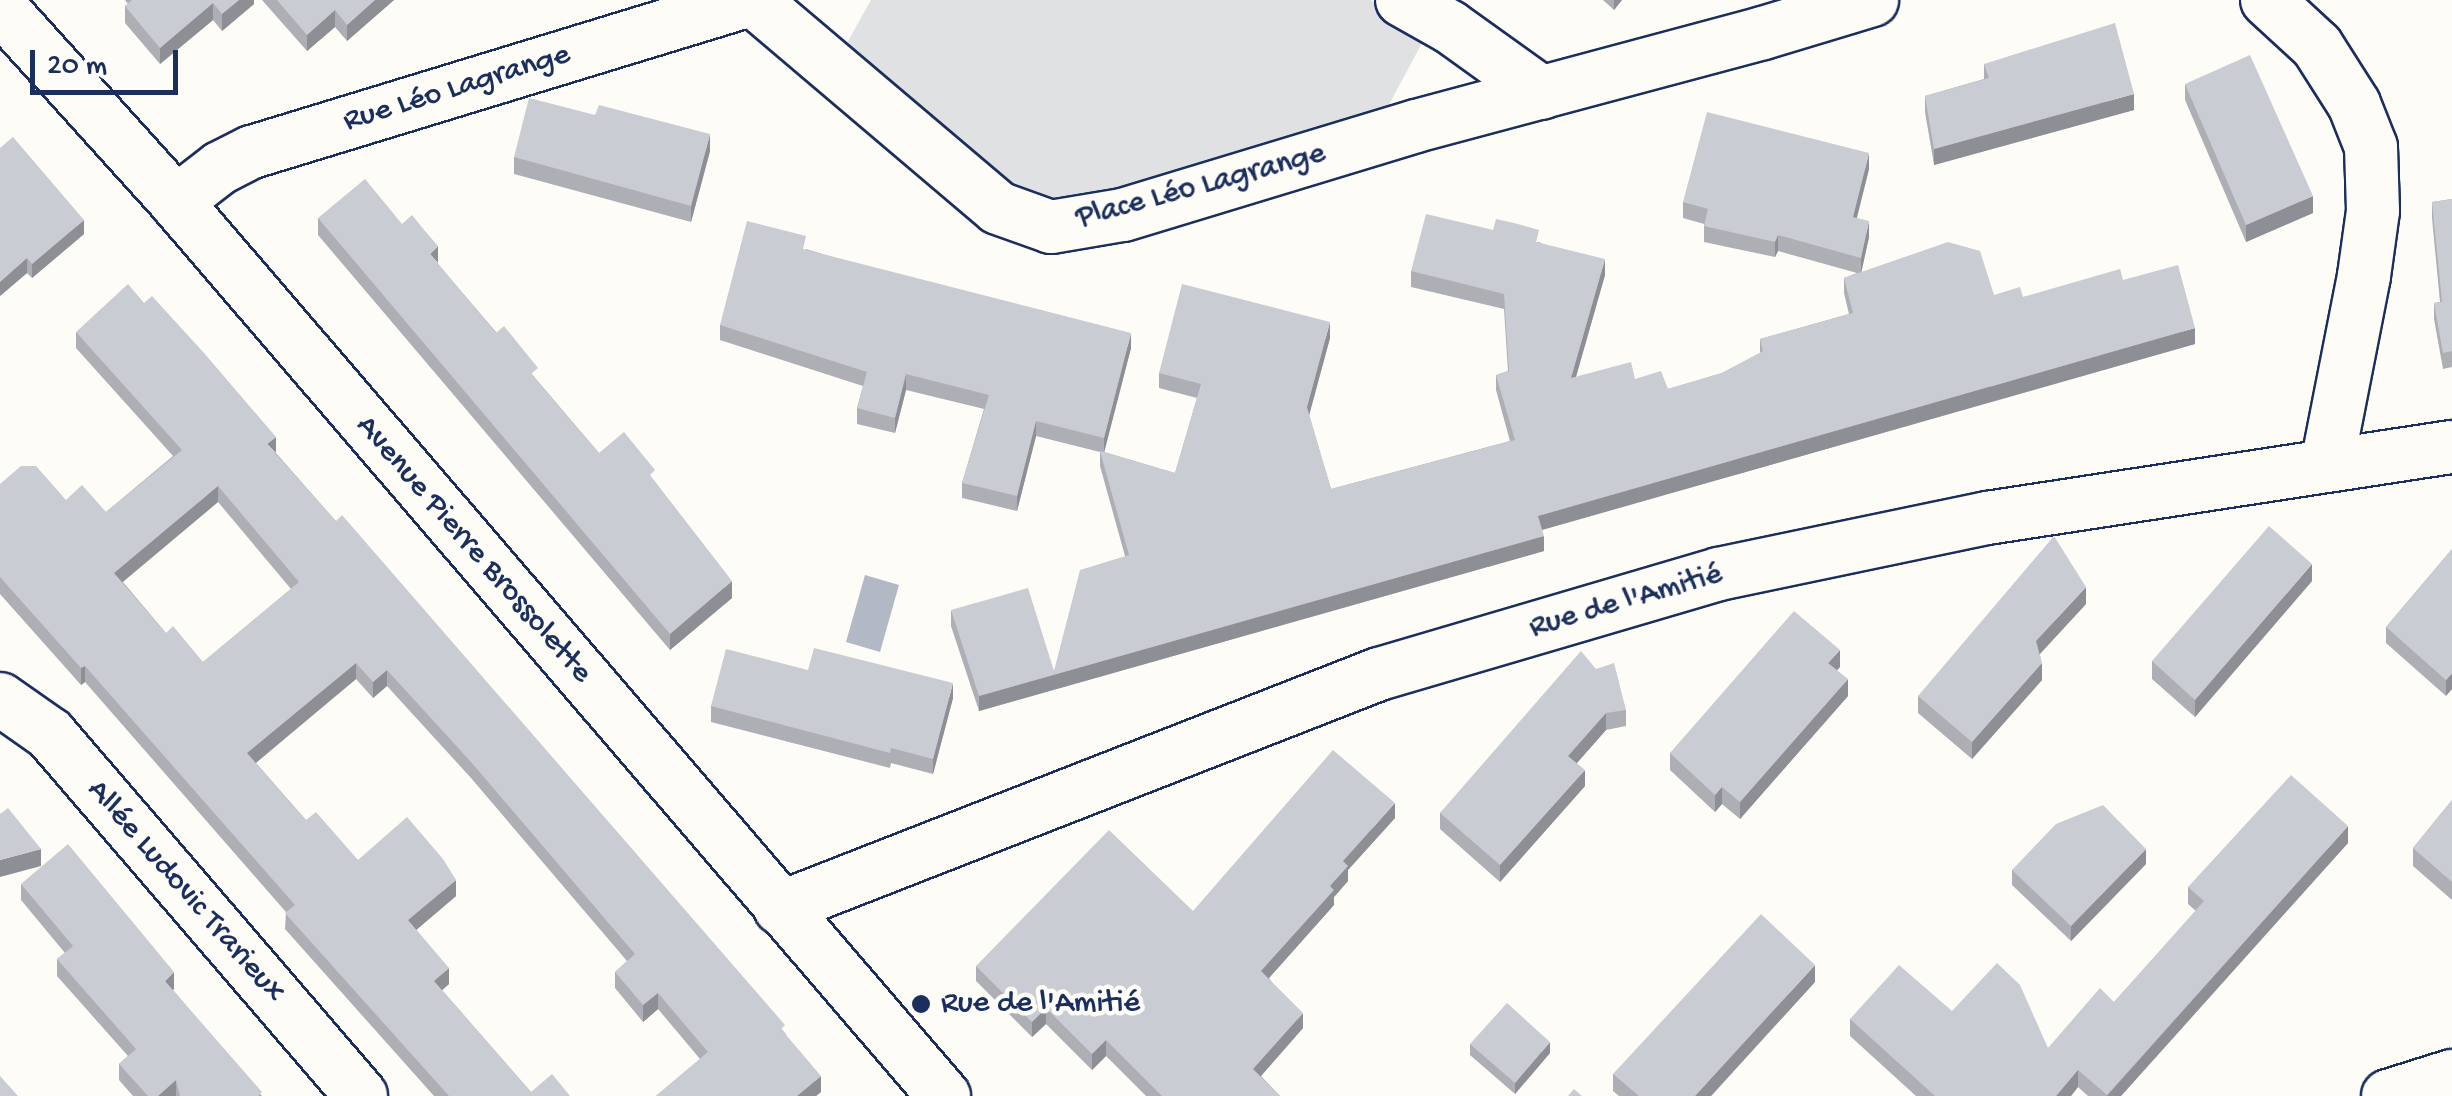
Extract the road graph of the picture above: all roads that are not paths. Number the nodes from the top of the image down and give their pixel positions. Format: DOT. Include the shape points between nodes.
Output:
graph roads {
  1 [pos="751,0"];
  2 [pos="1402,0"];
  3 [pos="1872,0"];
  4 [pos="2267,0"];
  5 [pos="0,7"];
  6 [pos="1542,93"];
  7 [pos="176,202"];
  8 [pos="2452,447"];
  9 [pos="2327,465"];
  10 [pos="0,699"];
  11 [pos="780,908"];
  12 [pos="2452,1076"];
  13 [pos="361,1096"];
  14 [pos="944,1096"];
  15 [pos="2388,1096"];
  1 -- 6 [label="street, Place Léo Lagrange" via="998,208 1050,227 1122,215"];
  1 -- 7 [label="street, Rue Léo Lagrange" via="252,152"];
  2 -- 6 [label="street"];
  3 -- 6 [label="street"];
  4 -- 9 [label="street" via="2318,46 2354,104 2371,148 2373,210 2364,276"];
  5 -- 7 [label="street, Avenue Pierre Brossolette"];
  7 -- 11 [label="street, Avenue Pierre Brossolette"];
  8 -- 9 [label="street, Rue de l'Amitié"];
  9 -- 11 [label="street, Rue de l'Amitié" via="1987,518 1719,574 1379,674"];
  10 -- 13 [label="street, Allée Ludovic Trarieux" via="50,734"];
  11 -- 14 [label="street, Avenue Pierre Brossolette"];
  12 -- 15 [label="street"];
}
